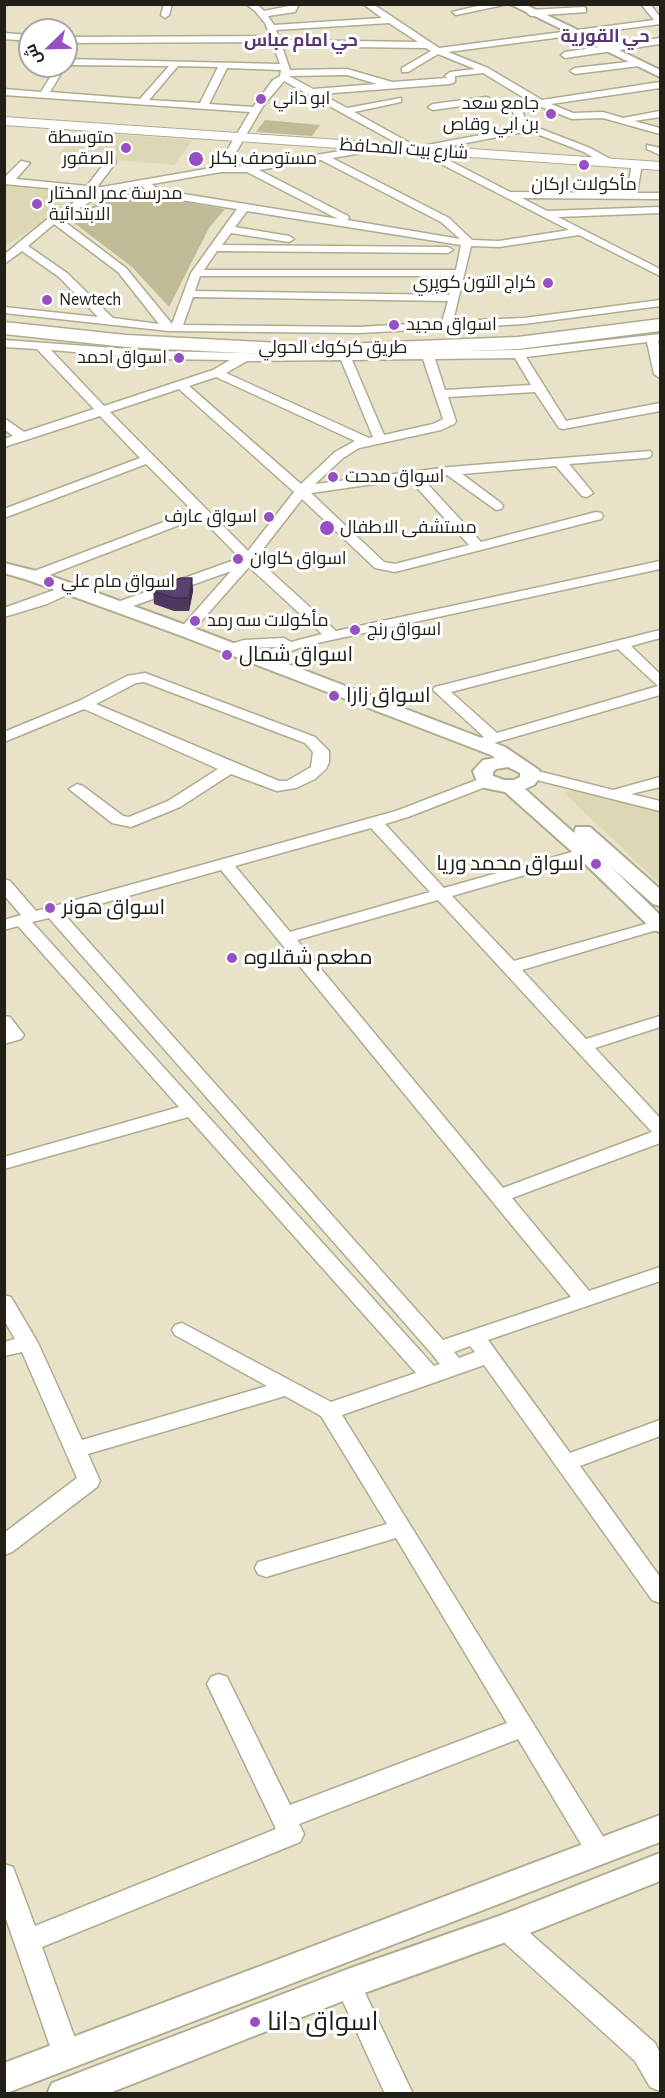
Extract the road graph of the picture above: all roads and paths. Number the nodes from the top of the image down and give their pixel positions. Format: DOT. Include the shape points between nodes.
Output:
graph roads {
  1 [pos="168,4"];
  2 [pos="250,4"];
  3 [pos="295,4"];
  4 [pos="367,4"];
  5 [pos="504,4"];
  6 [pos="515,4"];
  7 [pos="645,4"];
  8 [pos="583,10"];
  9 [pos="456,12"];
  10 [pos="531,13"];
  11 [pos="262,14"];
  12 [pos="165,15"];
  13 [pos="390,20"];
  14 [pos="660,22"];
  15 [pos="271,28"];
  16 [pos="207,30"];
  17 [pos="575,34"];
  18 [pos="202,39"];
  19 [pos="79,40"];
  20 [pos="276,41"];
  21 [pos="660,41"];
  22 [pos="433,48"];
  23 [pos="604,48"];
  24 [pos="354,52"];
  25 [pos="565,55"];
  26 [pos="78,61"];
  27 [pos="176,63"];
  28 [pos="636,64"];
  29 [pos="225,65"];
  30 [pos="405,70"];
  31 [pos="486,70"];
  32 [pos="575,71"];
  33 [pos="285,72"];
  34 [pos="347,72"];
  35 [pos="660,74"];
  36 [pos="54,78"];
  37 [pos="605,79"];
  38 [pos="392,85"];
  39 [pos="660,86"];
  40 [pos="623,91"];
  41 [pos="4,92"];
  42 [pos="312,92"];
  43 [pos="475,92"];
  44 [pos="44,94"];
  45 [pos="398,100"];
  46 [pos="143,101"];
  47 [pos="540,103"];
  48 [pos="204,105"];
  49 [pos="433,107"];
  50 [pos="257,110"];
  51 [pos="346,111"];
  52 [pos="660,114"];
  53 [pos="619,120"];
  54 [pos="4,121"];
  55 [pos="530,128"];
  56 [pos="660,131"];
  57 [pos="240,139"];
  58 [pos="383,147"];
  59 [pos="417,149"];
  60 [pos="324,158"];
  61 [pos="111,162"];
  62 [pos="25,163"];
  63 [pos="610,163"];
  64 [pos="637,164"];
  65 [pos="660,166"];
  66 [pos="221,169"];
  67 [pos="249,169"];
  68 [pos="6,181"];
  69 [pos="145,184"];
  70 [pos="90,189"];
  71 [pos="102,190"];
  72 [pos="504,195"];
  73 [pos="631,196"];
  74 [pos="660,196"];
  75 [pos="244,207"];
  76 [pos="660,210"];
  77 [pos="543,214"];
  78 [pos="54,219"];
  79 [pos="359,226"];
  80 [pos="228,229"];
  81 [pos="580,232"];
  82 [pos="21,246"];
  83 [pos="466,246"];
  84 [pos="213,248"];
  85 [pos="341,248"];
  86 [pos="4,261"];
  87 [pos="196,273"];
  88 [pos="461,273"];
  89 [pos="660,273"];
  90 [pos="188,294"];
  91 [pos="454,298"];
  92 [pos="660,303"];
  93 [pos="4,312"];
  94 [pos="660,312"];
  95 [pos="4,321"];
  96 [pos="111,323"];
  97 [pos="4,327"];
  98 [pos="446,327"];
  99 [pos="172,328"];
  100 [pos="4,334"];
  101 [pos="362,334"];
  102 [pos="658,334"];
  103 [pos="130,336"];
  104 [pos="475,339"];
  105 [pos="4,343"];
  106 [pos="41,346"];
  107 [pos="519,354"];
  108 [pos="345,357"];
  109 [pos="428,357"];
  110 [pos="243,358"];
  111 [pos="217,373"];
  112 [pos="660,374"];
  113 [pos="181,385"];
  114 [pos="539,388"];
  115 [pos="441,394"];
  116 [pos="660,407"];
  117 [pos="100,411"];
  118 [pos="4,422"];
  119 [pos="22,437"];
  120 [pos="373,441"];
  121 [pos="4,443"];
  122 [pos="646,454"];
  123 [pos="148,459"];
  124 [pos="559,461"];
  125 [pos="450,471"];
  126 [pos="412,475"];
  127 [pos="301,491"];
  128 [pos="587,493"];
  129 [pos="496,506"];
  130 [pos="202,512"];
  131 [pos="4,514"];
  132 [pos="596,516"];
  133 [pos="478,546"];
  134 [pos="249,559"];
  135 [pos="660,565"];
  136 [pos="4,568"];
  137 [pos="34,576"];
  138 [pos="68,589"];
  139 [pos="117,607"];
  140 [pos="4,614"];
  141 [pos="185,631"];
  142 [pos="660,634"];
  143 [pos="334,637"];
  144 [pos="304,642"];
  145 [pos="622,645"];
  146 [pos="229,649"];
  147 [pos="256,659"];
  148 [pos="660,682"];
  149 [pos="660,690"];
  150 [pos="84,704"];
  151 [pos="448,733"];
  152 [pos="4,738"];
  153 [pos="487,740"];
  154 [pos="511,761"];
  155 [pos="230,768"];
  156 [pos="486,774"];
  157 [pos="522,780"];
  158 [pos="660,782"];
  159 [pos="77,789"];
  160 [pos="613,794"];
  161 [pos="660,806"];
  162 [pos="374,822"];
  163 [pos="585,853"];
  164 [pos="225,864"];
  165 [pos="4,884"];
  166 [pos="441,895"];
  167 [pos="660,900"];
  168 [pos="52,912"];
  169 [pos="19,921"];
  170 [pos="659,925"];
  171 [pos="286,938"];
  172 [pos="510,968"];
  173 [pos="4,1021"];
  174 [pos="660,1021"];
  175 [pos="4,1039"];
  176 [pos="582,1046"];
  177 [pos="191,1110"];
  178 [pos="660,1129"];
  179 [pos="660,1136"];
  180 [pos="4,1163"];
  181 [pos="499,1196"];
  182 [pos="660,1274"];
  183 [pos="585,1300"];
  184 [pos="4,1302"];
  185 [pos="182,1330"];
  186 [pos="475,1337"];
  187 [pos="28,1343"];
  188 [pos="4,1349"];
  189 [pos="440,1349"];
  190 [pos="489,1355"];
  191 [pos="455,1367"];
  192 [pos="431,1376"];
  193 [pos="286,1389"];
  194 [pos="329,1411"];
  195 [pos="660,1428"];
  196 [pos="76,1450"];
  197 [pos="566,1463"];
  198 [pos="402,1528"];
  199 [pos="4,1546"];
  200 [pos="266,1568"];
  201 [pos="660,1594"];
  202 [pos="219,1684"];
  203 [pos="523,1727"];
  204 [pos="283,1819"];
  205 [pos="660,1828"];
  206 [pos="599,1851"];
  207 [pos="660,1867"];
  208 [pos="4,1875"];
  209 [pos="506,1928"];
  210 [pos="28,1941"];
  211 [pos="348,1983"];
  212 [pos="67,2055"];
  213 [pos="660,2078"];
  214 [pos="4,2079"];
  215 [pos="64,2094"];
  216 [pos="399,2094"];
  1 -- 12 [label="street"];
  2 -- 11 [label="street"];
  3 -- 11 [label="street" via="292,10"];
  4 -- 13 [label="street"];
  5 -- 9 [label="street"];
  6 -- 10 [label="street"];
  7 -- 14 [label="street"];
  8 -- 10 [label="street"];
  10 -- 17 [label="street"];
  11 -- 15 [label="street"];
  13 -- 15 [label="street"];
  13 -- 22 [label="street"];
  14 -- 17 [label="street"];
  15 -- 20 [label="street"];
  16 -- 18 [label="street"];
  17 -- 22 [label="street"];
  17 -- 23 [label="street"];
  18 -- 19 [label="street"];
  18 -- 20 [label="street"];
  20 -- 24 [label="street"];
  20 -- 33 [label="street"];
  21 -- 23 [label="street"];
  22 -- 24 [label="street"];
  22 -- 30 [label="street"];
  22 -- 31 [label="street"];
  23 -- 25 [label="street"];
  23 -- 28 [label="street"];
  24 -- 34 [label="street"];
  26 -- 27 [label="street"];
  27 -- 29 [label="street"];
  27 -- 46 [label="street"];
  28 -- 32 [label="street"];
  28 -- 35 [label="street"];
  29 -- 33 [label="street"];
  29 -- 48 [label="street"];
  31 -- 38 [label="street" via="453,74 450,81"];
  31 -- 47 [label="street"];
  33 -- 34 [label="street"];
  33 -- 42 [label="street"];
  33 -- 50 [label="street"];
  34 -- 38 [label="street"];
  36 -- 44 [label="street"];
  37 -- 40 [label="street"];
  38 -- 42 [label="street"];
  39 -- 40 [label="street"];
  40 -- 47 [label="street"];
  41 -- 44 [label="street"];
  42 -- 51 [label="street"];
  43 -- 49 [label="street" via="490,101"];
  44 -- 46 [label="street"];
  45 -- 51 [label="street"];
  46 -- 48 [label="street"];
  47 -- 53 [label="street" via="572,116 598,115"];
  47 -- 55 [label="street" via="513,110"];
  48 -- 50 [label="street"];
  50 -- 57 [label="street"];
  51 -- 59 [label="street"];
  52 -- 53 [label="street"];
  53 -- 56 [label="street"];
  54 -- 57 [label="main road, شارع بيت المحافظ"];
  55 -- 59 [label="street"];
  55 -- 63 [label="street"];
  57 -- 58 [label="main road, شارع بيت المحافظ"];
  57 -- 66 [label="street"];
  58 -- 59 [label="main road, شارع بيت المحافظ"];
  58 -- 60 [label="street"];
  59 -- 63 [label="main road, شارع بيت المحافظ"];
  59 -- 72 [label="street"];
  60 -- 67 [label="street"];
  60 -- 83 [label="street" via="445,220 467,239"];
  61 -- 70 [label="street"];
  62 -- 68 [label="street"];
  63 -- 64 [label="main road, شارع بيت المحافظ"];
  64 -- 65 [label="main road, شارع بيت المحافظ"];
  64 -- 73 [label="street"];
  66 -- 67 [label="street"];
  66 -- 69 [label="street"];
  67 -- 79 [label="street"];
  68 -- 70 [label="street"];
  69 -- 71 [label="street"];
  69 -- 75 [label="street" via="156,193"];
  70 -- 71 [label="street"];
  71 -- 78 [label="street"];
  72 -- 73 [label="street"];
  72 -- 77 [label="street"];
  73 -- 74 [label="street"];
  75 -- 79 [label="street"];
  75 -- 80 [label="street"];
  76 -- 77 [label="street"];
  77 -- 81 [label="street"];
  78 -- 82 [label="street"];
  78 -- 99 [label="street" via="122,270"];
  79 -- 83 [label="street"];
  80 -- 84 [label="street"];
  80 -- 85 [label="street"];
  81 -- 83 [label="street"];
  81 -- 89 [label="street"];
  82 -- 86 [label="street"];
  82 -- 96 [label="street" via="63,275"];
  83 -- 85 [label="street"];
  83 -- 88 [label="street"];
  84 -- 85 [label="street"];
  84 -- 87 [label="street"];
  87 -- 88 [label="street"];
  87 -- 90 [label="street"];
  88 -- 91 [label="street"];
  90 -- 91 [label="street"];
  90 -- 99 [label="street"];
  91 -- 98 [label="street"];
  92 -- 98 [label="street" via="550,319"];
  93 -- 96 [label="street"];
  93 -- 103 [label="highway"];
  94 -- 104 [label="highway, طريق كركوك الحولي"];
  95 -- 103 [label="highway, طريق كركوك الحولي"];
  96 -- 99 [label="street"];
  97 -- 103 [label="highway, طريق كركوك الحولي"];
  98 -- 101 [label="street"];
  99 -- 101 [label="street"];
  100 -- 103 [label="highway" via="95,343"];
  101 -- 103 [label="highway, طريق كركوك الحولي" via="316,338"];
  101 -- 104 [label="highway, طريق كركوك الحولي"];
  102 -- 104 [label="highway, طريق كركوك الحولي"];
  102 -- 107 [label="street"];
  102 -- 112 [label="street"];
  103 -- 104 [label="highway, طريق كركوك الحولي" via="319,351"];
  105 -- 106 [label="street"];
  106 -- 110 [label="street"];
  106 -- 117 [label="street"];
  107 -- 109 [label="street"];
  107 -- 114 [label="street"];
  108 -- 109 [label="street"];
  108 -- 110 [label="street"];
  108 -- 120 [label="street"];
  109 -- 115 [label="street"];
  110 -- 111 [label="street"];
  111 -- 113 [label="street"];
  111 -- 120 [label="street"];
  113 -- 117 [label="street"];
  113 -- 127 [label="street"];
  114 -- 115 [label="street"];
  114 -- 116 [label="street" via="563,425"];
  115 -- 120 [label="street" via="450,417 447,424"];
  117 -- 119 [label="street"];
  117 -- 123 [label="street"];
  118 -- 119 [label="street"];
  119 -- 121 [label="street"];
  120 -- 127 [label="street" via="347,448"];
  122 -- 124 [label="street"];
  123 -- 130 [label="street"];
  123 -- 131 [label="street"];
  124 -- 125 [label="street"];
  124 -- 128 [label="street"];
  125 -- 126 [label="street"];
  125 -- 129 [label="street"];
  126 -- 127 [label="street"];
  126 -- 133 [label="street"];
  127 -- 133 [label="street" via="380,566 395,567"];
  127 -- 134 [label="street"];
  130 -- 134 [label="street"];
  130 -- 137 [label="street"];
  132 -- 133 [label="street"];
  134 -- 139 [label="street"];
  134 -- 141 [label="street"];
  134 -- 143 [label="street"];
  135 -- 143 [label="street"];
  136 -- 137 [label="street"];
  137 -- 138 [label="street"];
  138 -- 139 [label="street"];
  138 -- 140 [label="street"];
  139 -- 141 [label="street"];
  141 -- 146 [label="street"];
  142 -- 145 [label="street"];
  143 -- 144 [label="street"];
  144 -- 146 [label="street" via="244,644"];
  144 -- 147 [label="street"];
  145 -- 148 [label="street"];
  145 -- 153 [label="street" via="440,690"];
  146 -- 147 [label="street"];
  147 -- 151 [label="street"];
  149 -- 153 [label="street"];
  150 -- 152 [label="street"];
  150 -- 155 [label="street"];
  150 -- 155 [label="street" via="132,679 145,677 305,738 321,751 318,770 286,786"];
  151 -- 153 [label="street"];
  151 -- 156 [label="street"];
  153 -- 154 [label="street"];
  154 -- 156 [label="street" via="496,762"];
  154 -- 157 [label="street" via="524,766"];
  155 -- 159 [label="street" via="174,804 130,822 118,820"];
  156 -- 157 [label="street" via="498,786"];
  156 -- 162 [label="street" via="402,814"];
  157 -- 160 [label="street"];
  157 -- 163 [label="street"];
  157 -- 167 [label="street"];
  158 -- 160 [label="street"];
  160 -- 161 [label="street"];
  162 -- 164 [label="street"];
  162 -- 166 [label="street"];
  163 -- 166 [label="street"];
  163 -- 170 [label="street"];
  164 -- 168 [label="street"];
  164 -- 171 [label="street"];
  165 -- 169 [label="street"];
  166 -- 171 [label="street"];
  166 -- 172 [label="street"];
  168 -- 169 [label="street"];
  168 -- 189 [label="street"];
  169 -- 177 [label="street"];
  170 -- 172 [label="street"];
  171 -- 181 [label="street"];
  172 -- 176 [label="street"];
  173 -- 175 [label="street" via="15,1035"];
  174 -- 176 [label="street"];
  176 -- 178 [label="street"];
  177 -- 180 [label="street"];
  177 -- 192 [label="street"];
  179 -- 181 [label="street"];
  181 -- 183 [label="street"];
  182 -- 183 [label="street"];
  183 -- 186 [label="street"];
  184 -- 187 [label="street"];
  185 -- 193 [label="street"];
  186 -- 189 [label="street"];
  186 -- 190 [label="street"];
  187 -- 188 [label="street"];
  187 -- 196 [label="street"];
  189 -- 191 [label="street"];
  190 -- 191 [label="street"];
  190 -- 197 [label="street"];
  191 -- 192 [label="street"];
  192 -- 194 [label="street"];
  193 -- 194 [label="street"];
  193 -- 196 [label="street"];
  194 -- 198 [label="street"];
  195 -- 197 [label="street"];
  196 -- 199 [label="street" via="89,1481"];
  197 -- 201 [label="street"];
  198 -- 200 [label="street"];
  198 -- 203 [label="street"];
  202 -- 204 [label="street"];
  203 -- 204 [label="street"];
  203 -- 206 [label="street"];
  204 -- 210 [label="street" via="291,1834"];
  205 -- 206 [label="street"];
  206 -- 212 [label="street"];
  207 -- 209 [label="street"];
  208 -- 210 [label="street"];
  209 -- 211 [label="street"];
  209 -- 213 [label="street" via="645,2052"];
  210 -- 212 [label="street"];
  211 -- 215 [label="street"];
  211 -- 216 [label="street"];
  212 -- 214 [label="street"];
}
